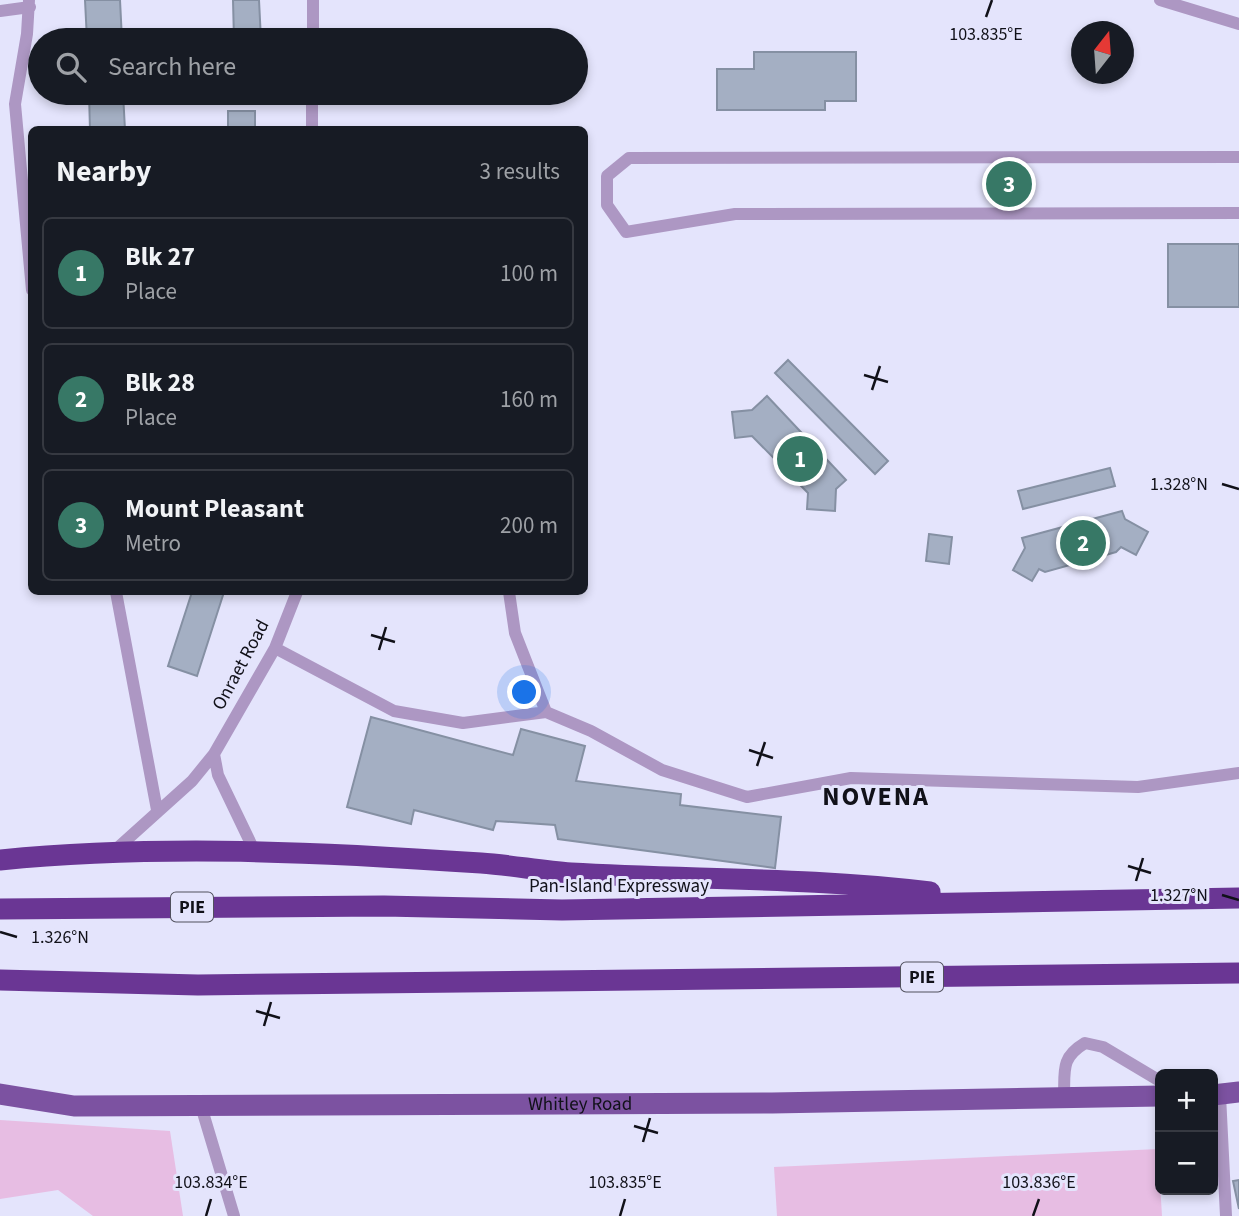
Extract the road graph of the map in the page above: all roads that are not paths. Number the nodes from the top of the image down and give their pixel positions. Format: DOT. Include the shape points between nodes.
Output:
graph roads {
  1 [pos="313,0"];
  2 [pos="1160,0"];
  3 [pos="29,3"];
  4 [pos="0,11"];
  5 [pos="1239,24"];
  6 [pos="313,28"];
  7 [pos="313,105"];
  8 [pos="312,126"];
  9 [pos="1239,157"];
  10 [pos="1239,213"];
  11 [pos="28,246"];
  12 [pos="117,595"];
  13 [pos="296,595"];
  14 [pos="509,595"];
  15 [pos="275,648"];
  16 [pos="546,712"];
  17 [pos="214,754"];
  18 [pos="1239,774"];
  19 [pos="157,810"];
  20 [pos="254,850"];
  21 [pos="111,854"];
  22 [pos="0,860"];
  23 [pos="1239,898"];
  24 [pos="997,901"];
  25 [pos="0,909"];
  26 [pos="1239,973"];
  27 [pos="0,980"];
  28 [pos="1155,1078"];
  29 [pos="0,1094"];
  30 [pos="1224,1094"];
  31 [pos="1155,1096"];
  32 [pos="1064,1098"];
  33 [pos="201,1106"];
  34 [pos="234,1216"];
  35 [pos="1226,1216"];
  1 -- 6 [label="lane"];
  2 -- 5 [label="lane"];
  3 -- 4 [label="lane"];
  3 -- 11 [label="lane" via="15,104"];
  7 -- 8 [label="lane"];
  9 -- 10 [label="lane" via="629,158 607,176 607,205 626,232 735,214"];
  12 -- 19 [label="lane"];
  13 -- 15 [label="lane, Onraet Road"];
  14 -- 16 [label="lane" via="515,634"];
  15 -- 16 [label="lane" via="394,711 463,723"];
  15 -- 17 [label="lane, Onraet Road"];
  16 -- 18 [label="lane" via="662,771 747,797 851,778 1138,788"];
  17 -- 19 [label="lane, Onraet Road" via="192,781"];
  17 -- 20 [label="lane" via="218,775"];
  19 -- 21 [label="lane, Onraet Road"];
  20 -- 21 [label="highway"];
  20 -- 24 [label="highway" via="689,880 868,884"];
  21 -- 22 [label="highway"];
  23 -- 24 [label="highway, Pan-Island Expressway / PIE"];
  24 -- 25 [label="highway, Pan-Island Expressway / PIE" via="562,910 384,906"];
  26 -- 27 [label="highway, PIE" via="198,985"];
  28 -- 32 [label="lane" via="1102,1047 1086,1043 1071,1052 1065,1065"];
  29 -- 33 [label="main road, Whitley Road" via="74,1106"];
  30 -- 35 [label="lane"];
  31 -- 32 [label="main road, Whitley Road"];
  32 -- 33 [label="main road, Whitley Road"];
  33 -- 34 [label="lane"];
}
